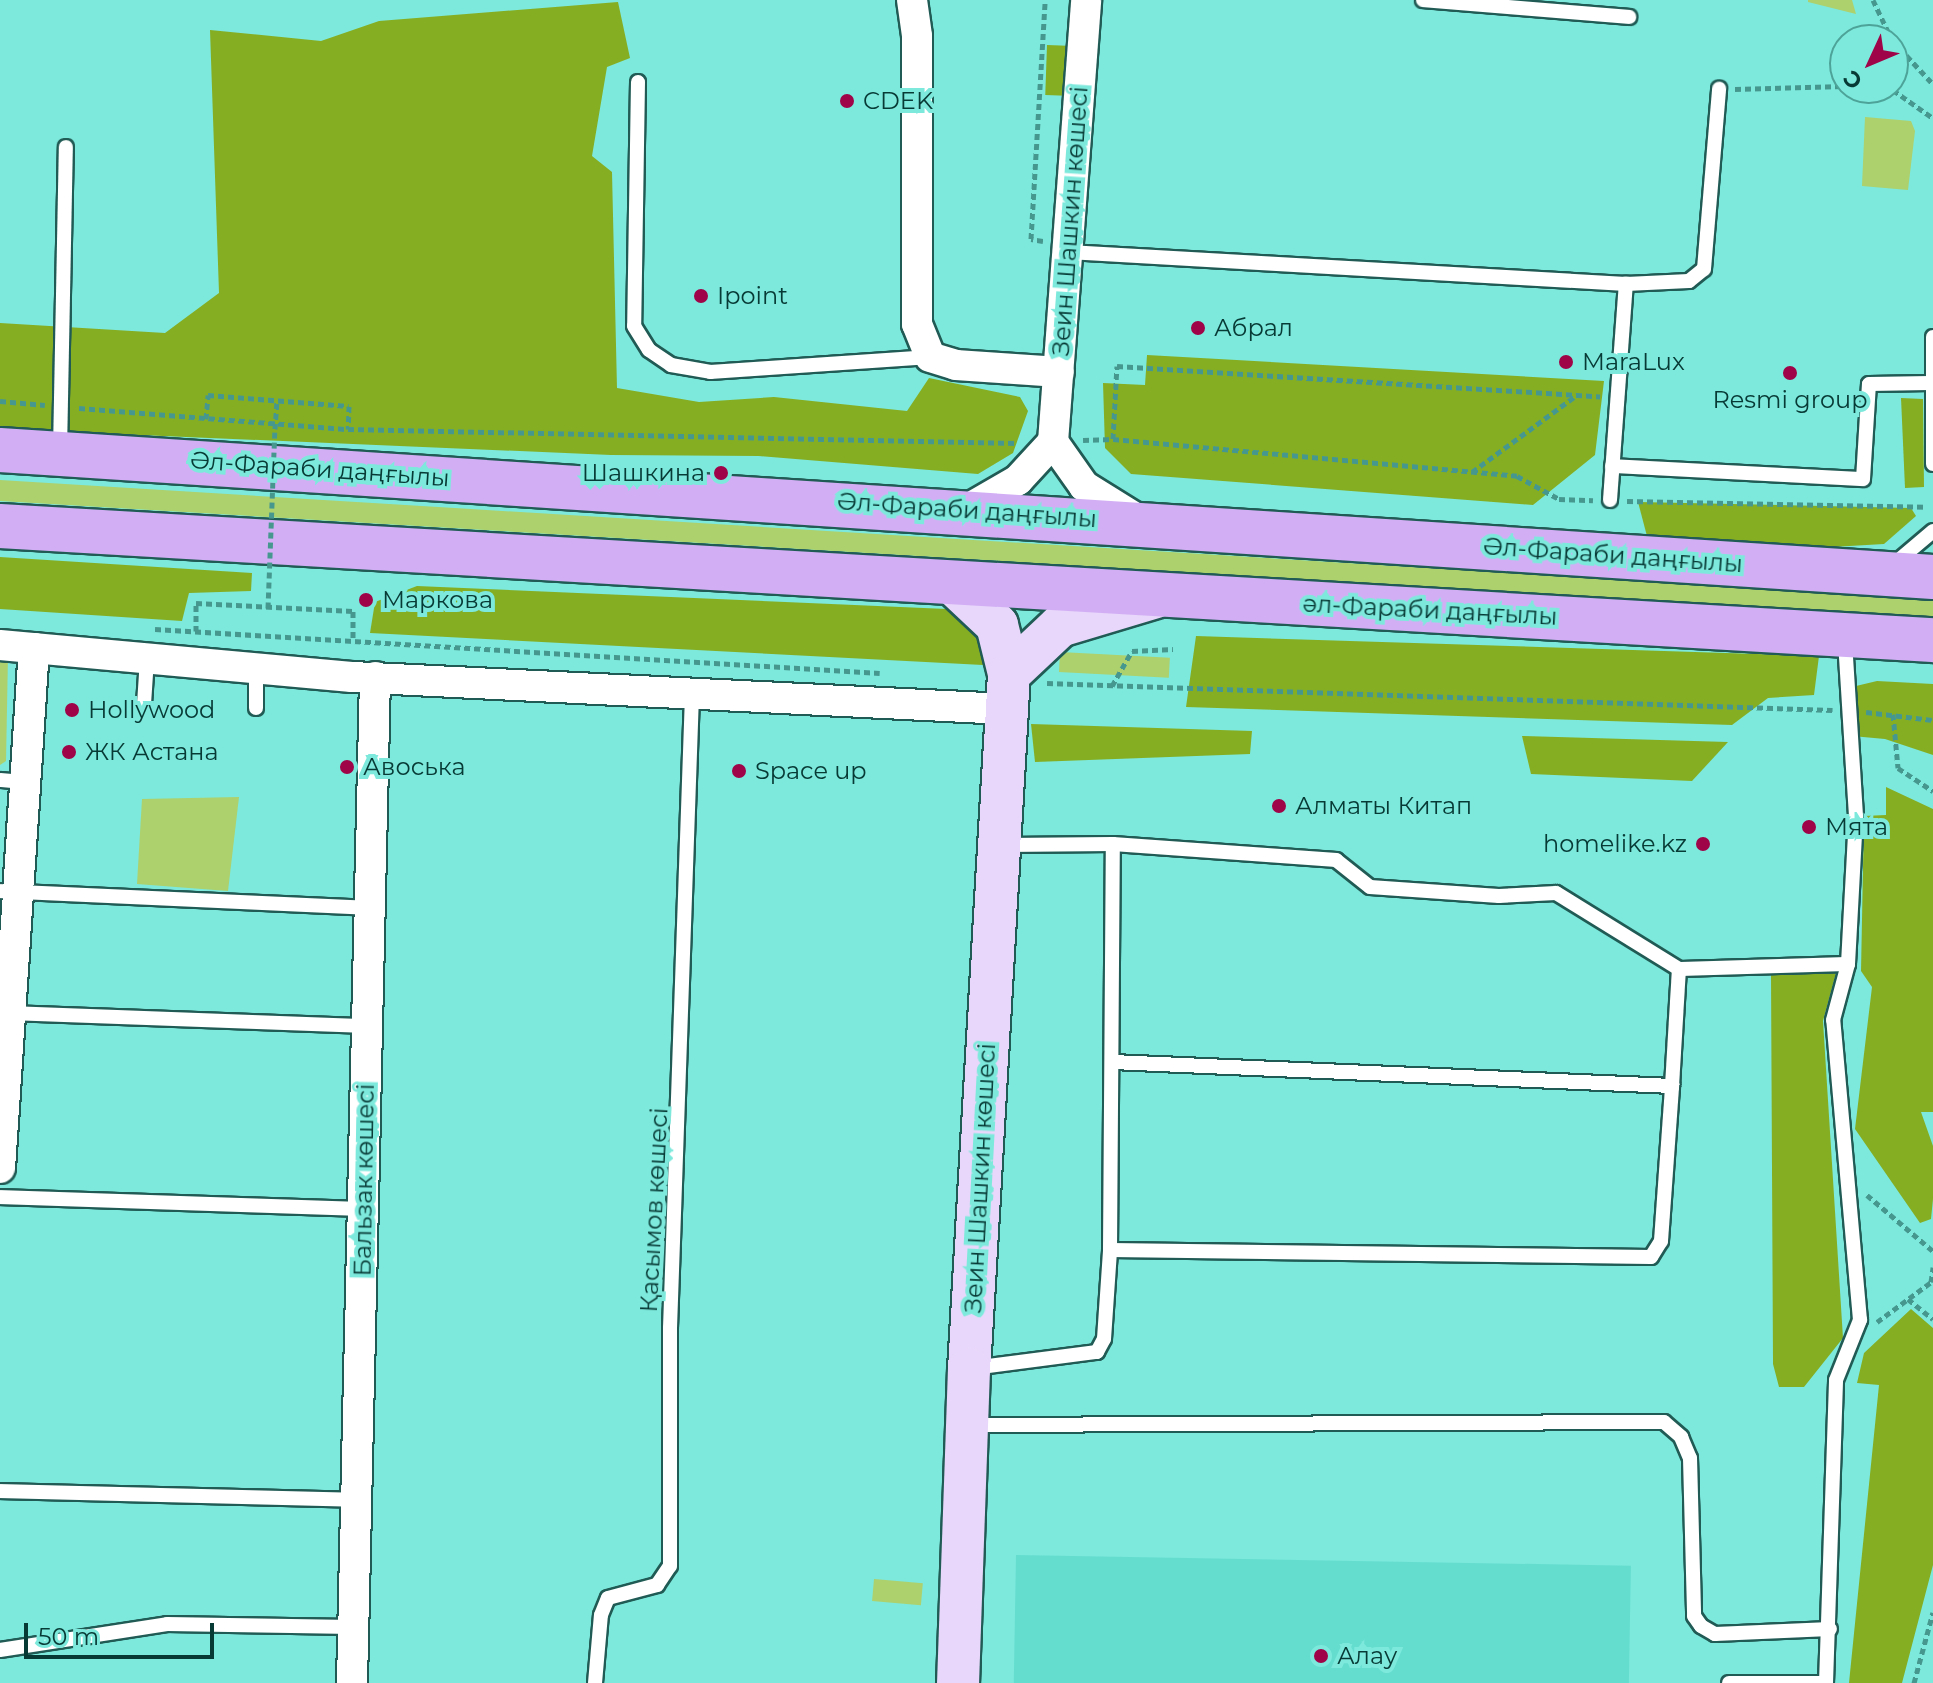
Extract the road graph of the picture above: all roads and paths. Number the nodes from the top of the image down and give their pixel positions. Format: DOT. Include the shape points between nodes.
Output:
graph roads {
  1 [pos="912,0"];
  2 [pos="1045,0"];
  3 [pos="1086,0"];
  4 [pos="1423,0"];
  5 [pos="1873,0"];
  6 [pos="1629,17"];
  7 [pos="1885,24"];
  8 [pos="1909,58"];
  9 [pos="638,82"];
  10 [pos="1829,84"];
  11 [pos="1933,84"];
  12 [pos="1719,89"];
  13 [pos="1909,101"];
  14 [pos="1933,118"];
  15 [pos="66,147"];
  16 [pos="1068,248"];
  17 [pos="1626,284"];
  18 [pos="1933,337"];
  19 [pos="930,357"];
  20 [pos="1059,372"];
  21 [pos="1930,383"];
  22 [pos="1578,395"];
  23 [pos="1617,397"];
  24 [pos="0,401"];
  25 [pos="277,401"];
  26 [pos="60,407"];
  27 [pos="206,419"];
  28 [pos="275,426"];
  29 [pos="348,429"];
  30 [pos="1113,439"];
  31 [pos="1051,442"];
  32 [pos="0,450"];
  33 [pos="60,453"];
  34 [pos="1933,464"];
  35 [pos="1612,466"];
  36 [pos="1472,472"];
  37 [pos="1610,500"];
  38 [pos="1926,507"];
  39 [pos="966,510"];
  40 [pos="1145,522"];
  41 [pos="0,526"];
  42 [pos="1933,531"];
  43 [pos="1882,573"];
  44 [pos="1933,577"];
  45 [pos="951,582"];
  46 [pos="1157,596"];
  47 [pos="268,608"];
  48 [pos="152,629"];
  49 [pos="196,631"];
  50 [pos="1844,635"];
  51 [pos="1933,640"];
  52 [pos="353,641"];
  53 [pos="0,645"];
  54 [pos="34,648"];
  55 [pos="1173,649"];
  56 [pos="147,659"];
  57 [pos="256,669"];
  58 [pos="887,673"];
  59 [pos="375,677"];
  60 [pos="1112,686"];
  61 [pos="1017,689"];
  62 [pos="692,696"];
  63 [pos="1868,698"];
  64 [pos="144,704"];
  65 [pos="256,708"];
  66 [pos="1847,711"];
  67 [pos="1868,712"];
  68 [pos="1893,714"];
  69 [pos="1933,720"];
  70 [pos="12,781"];
  71 [pos="1933,791"];
  72 [pos="1113,844"];
  73 [pos="999,845"];
  74 [pos="10,891"];
  75 [pos="372,908"];
  76 [pos="1848,964"];
  77 [pos="1679,969"];
  78 [pos="9,1013"];
  79 [pos="367,1026"];
  80 [pos="1112,1062"];
  81 [pos="1672,1086"];
  82 [pos="0,1168"];
  83 [pos="1848,1179"];
  84 [pos="0,1197"];
  85 [pos="363,1209"];
  86 [pos="1110,1250"];
  87 [pos="1933,1251"];
  88 [pos="1933,1267"];
  89 [pos="1908,1299"];
  90 [pos="1933,1319"];
  91 [pos="1855,1339"];
  92 [pos="969,1369"];
  93 [pos="967,1425"];
  94 [pos="0,1491"];
  95 [pos="357,1500"];
  96 [pos="1933,1612"];
  97 [pos="353,1627"];
  98 [pos="1830,1629"];
  99 [pos="0,1650"];
  100 [pos="352,1683"];
  101 [pos="595,1683"];
  102 [pos="958,1683"];
  103 [pos="1729,1683"];
  104 [pos="1826,1683"];
  105 [pos="1914,1683"];
  1 -- 19 [label="street" via="917,36 917,324"];
  2 -- 16 [label="path" via="1031,239"];
  3 -- 16 [label="street, Зеин Шашкин көшесі"];
  4 -- 6 [label="lane"];
  5 -- 7 [label="path"];
  8 -- 11 [label="path"];
  9 -- 19 [label="lane" via="634,326 649,350 671,365 739,373"];
  10 -- 12 [label="path" via="1792,91"];
  12 -- 17 [label="lane" via="1704,269 1689,281"];
  13 -- 14 [label="path"];
  15 -- 26 [label="lane"];
  16 -- 17 [label="lane"];
  16 -- 20 [label="street, Зеин Шашкин көшесі"];
  17 -- 23 [label="lane"];
  18 -- 21 [label="lane"];
  19 -- 20 [label="street" via="956,365"];
  20 -- 31 [label="street, Зеин Шашкин көшесі"];
  21 -- 34 [label="lane"];
  21 -- 35 [label="lane" via="1869,384 1863,479"];
  22 -- 23 [label="path"];
  22 -- 30 [label="path" via="1117,366"];
  22 -- 36 [label="path"];
  23 -- 35 [label="lane"];
  24 -- 26 [label="path"];
  25 -- 27 [label="path" via="208,395"];
  25 -- 28 [label="path"];
  25 -- 29 [label="path" via="349,406"];
  26 -- 27 [label="path"];
  26 -- 33 [label="lane"];
  27 -- 28 [label="path"];
  28 -- 29 [label="path"];
  28 -- 47 [label="path, bridge"];
  29 -- 31 [label="path"];
  30 -- 31 [label="path"];
  30 -- 36 [label="path"];
  31 -- 39 [label="street" via="1018,480"];
  31 -- 40 [label="street" via="1084,486"];
  32 -- 33 [label="main road, Әл-Фараби даңғылы"];
  33 -- 39 [label="main road, Әл-Фараби даңғылы"];
  35 -- 37 [label="lane"];
  36 -- 37 [label="path" via="1517,476 1559,499"];
  37 -- 38 [label="path"];
  39 -- 40 [label="main road, Әл-Фараби даңғылы"];
  40 -- 43 [label="main road, Әл-Фараби даңғылы"];
  41 -- 45 [label="main road"];
  42 -- 43 [label="lane"];
  43 -- 44 [label="main road, Әл-Фараби даңғылы"];
  45 -- 46 [label="main road, әл-Фараби даңғылы"];
  45 -- 61 [label="street, Зеин Шашкин көшесі" via="997,625"];
  46 -- 50 [label="main road, әл-Фараби даңғылы"];
  46 -- 61 [label="street" via="1060,626"];
  47 -- 49 [label="path" via="196,603"];
  47 -- 52 [label="path" via="353,611"];
  48 -- 49 [label="path"];
  49 -- 52 [label="path"];
  50 -- 51 [label="main road"];
  50 -- 66 [label="lane"];
  52 -- 58 [label="path"];
  53 -- 54 [label="street"];
  54 -- 56 [label="street"];
  54 -- 70 [label="street"];
  55 -- 60 [label="path" via="1132,651"];
  56 -- 57 [label="street"];
  56 -- 64 [label="lane"];
  57 -- 59 [label="street"];
  57 -- 65 [label="lane"];
  59 -- 62 [label="street"];
  59 -- 75 [label="street, Бальзак көшесі"];
  60 -- 61 [label="path"];
  60 -- 66 [label="path"];
  61 -- 62 [label="street"];
  61 -- 73 [label="street, Зеин Шашкин көшесі"];
  62 -- 101 [label="lane, Қасымов көшесі" via="670,1328 670,1566 657,1585 608,1598 601,1615"];
  63 -- 67 [label="path"];
  66 -- 67 [label="path"];
  66 -- 76 [label="lane" via="1856,816"];
  67 -- 68 [label="path"];
  68 -- 69 [label="path"];
  68 -- 71 [label="path" via="1898,768"];
  70 -- 74 [label="street"];
  72 -- 73 [label="lane"];
  72 -- 77 [label="lane" via="1336,860 1370,887 1499,896 1556,893"];
  72 -- 80 [label="lane"];
  73 -- 92 [label="street, Зеин Шашкин көшесі"];
  74 -- 75 [label="lane"];
  74 -- 78 [label="street"];
  75 -- 79 [label="street, Бальзак көшесі"];
  76 -- 77 [label="lane"];
  76 -- 83 [label="lane" via="1833,1020"];
  77 -- 81 [label="lane"];
  78 -- 79 [label="lane"];
  78 -- 82 [label="street"];
  79 -- 85 [label="street, Бальзак көшесі"];
  80 -- 81 [label="lane"];
  80 -- 86 [label="lane"];
  81 -- 86 [label="lane" via="1661,1241 1651,1257"];
  83 -- 87 [label="path"];
  83 -- 91 [label="lane" via="1860,1320"];
  84 -- 85 [label="lane"];
  85 -- 95 [label="street, Бальзак көшесі"];
  86 -- 92 [label="lane" via="1104,1339 1097,1352"];
  88 -- 89 [label="path" via="1931,1282"];
  89 -- 90 [label="path"];
  89 -- 91 [label="path"];
  91 -- 98 [label="lane" via="1836,1380"];
  92 -- 93 [label="street, Зеин Шашкин көшесі"];
  93 -- 98 [label="lane" via="1664,1422 1681,1437 1690,1458 1694,1616 1701,1626 1715,1634"];
  93 -- 102 [label="street, Зеин Шашкин көшесі"];
  94 -- 95 [label="lane"];
  95 -- 97 [label="street, Бальзак көшесі"];
  96 -- 105 [label="path"];
  97 -- 99 [label="lane" via="167,1624"];
  97 -- 100 [label="street, Бальзак көшесі"];
  98 -- 104 [label="lane"];
  103 -- 104 [label="lane"];
}
